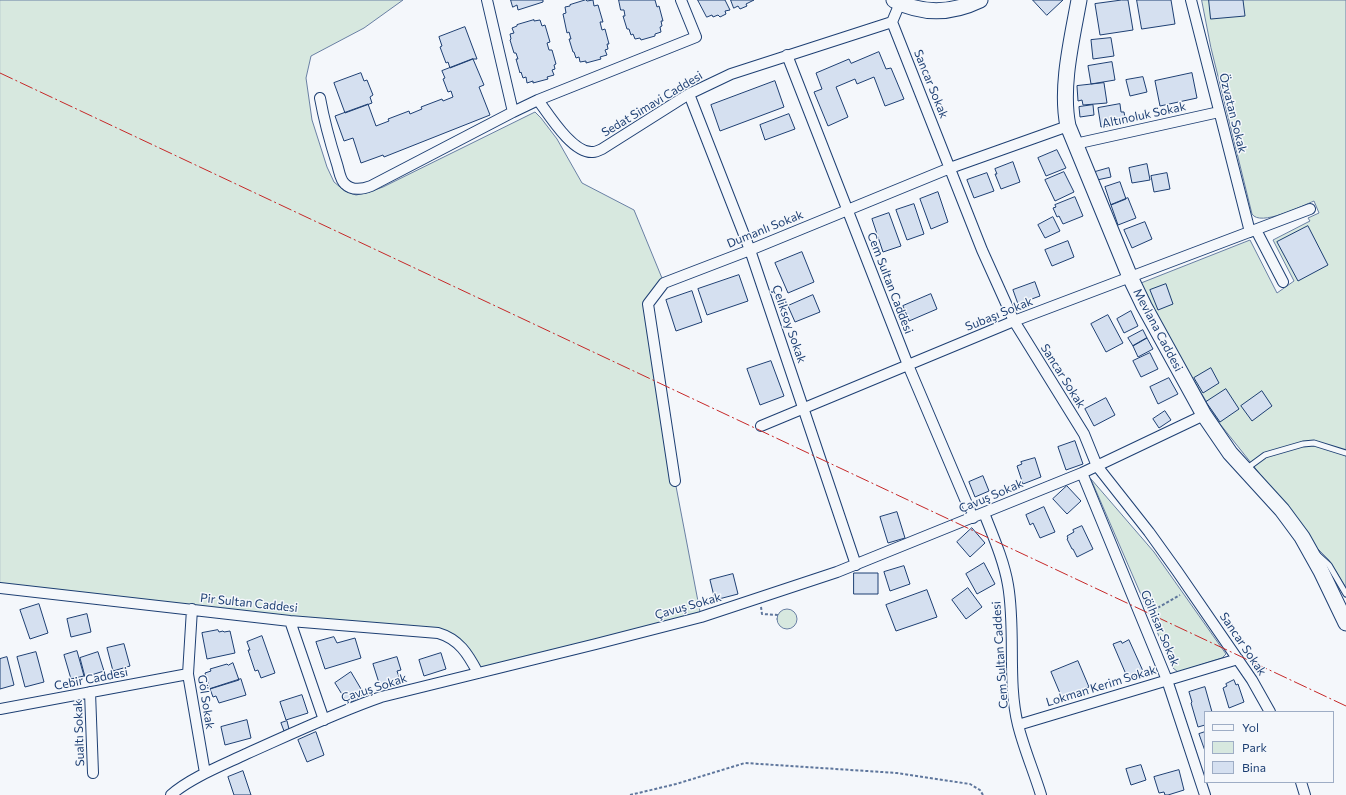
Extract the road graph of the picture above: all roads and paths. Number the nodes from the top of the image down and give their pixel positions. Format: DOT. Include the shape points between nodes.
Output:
graph roads {
  1 [pos="487,0"];
  2 [pos="681,0"];
  3 [pos="980,0"];
  4 [pos="1079,0"];
  5 [pos="1191,0"];
  6 [pos="897,2"];
  7 [pos="892,22"];
  8 [pos="787,55"];
  9 [pos="689,94"];
  10 [pos="320,98"];
  11 [pos="538,100"];
  12 [pos="513,112"];
  13 [pos="1220,112"];
  14 [pos="1068,126"];
  15 [pos="1075,144"];
  16 [pos="950,168"];
  17 [pos="1310,209"];
  18 [pos="848,210"];
  19 [pos="1253,231"];
  20 [pos="750,250"];
  21 [pos="1130,277"];
  22 [pos="1283,282"];
  23 [pos="1014,321"];
  24 [pos="908,365"];
  25 [pos="804,408"];
  26 [pos="1204,415"];
  27 [pos="761,426"];
  28 [pos="1346,453"];
  29 [pos="1096,466"];
  30 [pos="1245,470"];
  31 [pos="1082,473"];
  32 [pos="675,481"];
  33 [pos="984,513"];
  34 [pos="973,518"];
  35 [pos="1312,554"];
  36 [pos="856,564"];
  37 [pos="0,588"];
  38 [pos="1190,589"];
  39 [pos="1346,594"];
  40 [pos="761,597"];
  41 [pos="192,610"];
  42 [pos="778,615"];
  43 [pos="1142,618"];
  44 [pos="290,620"];
  45 [pos="1346,623"];
  46 [pos="1238,659"];
  47 [pos="478,673"];
  48 [pos="188,674"];
  49 [pos="1167,680"];
  50 [pos="90,692"];
  51 [pos="0,709"];
  52 [pos="1269,711"];
  53 [pos="324,720"];
  54 [pos="1018,725"];
  55 [pos="93,773"];
  56 [pos="205,773"];
  57 [pos="1301,783"];
  58 [pos="171,795"];
  59 [pos="630,795"];
  60 [pos="983,795"];
  61 [pos="1041,795"];
  62 [pos="1205,795"];
  63 [pos="1306,795"];
  1 -- 12 [label="street"];
  2 -- 11 [label="street" via="696,37"];
  3 -- 6 [label="street" via="949,11 927,12"];
  4 -- 14 [label="street, Mevlana Caddesi" via="1065,98"];
  5 -- 13 [label="street, Özvatan Sokak"];
  6 -- 7 [label="street"];
  7 -- 8 [label="street, Sedat Simavi Caddesi"];
  7 -- 16 [label="street, Sancar Sokak"];
  8 -- 9 [label="street, Sedat Simavi Caddesi" via="731,74"];
  8 -- 18 [label="street, Cem Sultan Caddesi"];
  9 -- 11 [label="street, Sedat Simavi Caddesi" via="602,150 593,152 580,148 565,136"];
  9 -- 20 [label="street, Çeliksoy Sokak"];
  10 -- 12 [label="street" via="327,134 340,175 345,184 357,189 371,186"];
  11 -- 12 [label="street"];
  13 -- 15 [label="street, Altınoluk Sokak"];
  13 -- 19 [label="street, Özvatan Sokak"];
  14 -- 15 [label="street, Mevlana Caddesi"];
  14 -- 16 [label="street, Dumanlı Sokak"];
  15 -- 21 [label="street, Mevlana Caddesi"];
  16 -- 18 [label="street, Dumanlı Sokak"];
  16 -- 23 [label="street, Sancar Sokak" via="982,250"];
  17 -- 19 [label="street, Subaşı Sokak"];
  18 -- 20 [label="street, Dumanlı Sokak"];
  18 -- 24 [label="street, Cem Sultan Caddesi"];
  19 -- 21 [label="street, Subaşı Sokak"];
  19 -- 22 [label="street, Özvatan Sokak"];
  20 -- 25 [label="street, Çeliksoy Sokak"];
  20 -- 32 [label="street, Dumanlı Sokak" via="664,283 648,304"];
  21 -- 23 [label="street, Subaşı Sokak"];
  21 -- 26 [label="street, Mevlana Caddesi"];
  23 -- 24 [label="street, Subaşı Sokak"];
  23 -- 29 [label="street, Sancar Sokak" via="1084,434"];
  24 -- 25 [label="street, Subaşı Sokak"];
  24 -- 34 [label="street, Cem Sultan Caddesi"];
  25 -- 27 [label="street, Subaşı Sokak"];
  25 -- 36 [label="street, Çeliksoy Sokak"];
  26 -- 29 [label="street, Çavuş Sokak"];
  26 -- 30 [label="street, Mevlana Caddesi" via="1221,442"];
  28 -- 30 [label="lane" via="1314,443 1303,444 1266,455"];
  29 -- 31 [label="street, Çavuş Sokak"];
  29 -- 38 [label="street, Sancar Sokak" via="1149,532"];
  30 -- 35 [label="street, Mevlana Caddesi" via="1302,536"];
  31 -- 33 [label="street, Çavuş Sokak"];
  31 -- 43 [label="street, Gölhisar Sokak"];
  33 -- 34 [label="street, Çavuş Sokak"];
  33 -- 54 [label="street, Cem Sultan Caddesi" via="1008,586 1013,687"];
  34 -- 36 [label="street, Çavuş Sokak"];
  35 -- 39 [label="lane" via="1325,560"];
  35 -- 45 [label="street, Mevlana Caddesi"];
  36 -- 40 [label="street, Çavuş Sokak"];
  37 -- 41 [label="street, Pir Sultan Caddesi"];
  38 -- 43 [label="path"];
  38 -- 46 [label="street, Sancar Sokak"];
  40 -- 42 [label="path" via="762,614"];
  40 -- 47 [label="street, Çavuş Sokak" via="701,616"];
  41 -- 44 [label="street, Pir Sultan Caddesi"];
  41 -- 48 [label="street, Göl Sokak"];
  43 -- 49 [label="street, Gölhisar Sokak"];
  44 -- 47 [label="street, Pir Sultan Caddesi" via="438,633 454,639 461,646"];
  44 -- 53 [label="street"];
  46 -- 49 [label="street, Lokman Kerim Sokak"];
  46 -- 52 [label="street, Sancar Sokak"];
  47 -- 53 [label="street, Çavuş Sokak" via="381,697"];
  48 -- 50 [label="street, Cebir Caddesi"];
  48 -- 56 [label="street, Göl Sokak"];
  49 -- 54 [label="street, Lokman Kerim Sokak"];
  49 -- 62 [label="street, Gölhisar Sokak"];
  50 -- 51 [label="street, Cebir Caddesi"];
  50 -- 55 [label="street, Sualtı Sokak"];
  53 -- 56 [label="street, Çavuş Sokak"];
  54 -- 61 [label="street, Cem Sultan Caddesi"];
  56 -- 58 [label="street, Çavuş Sokak"];
  57 -- 63 [label="street"];
  59 -- 60 [label="path" via="745,763 897,773 970,784"];
}
